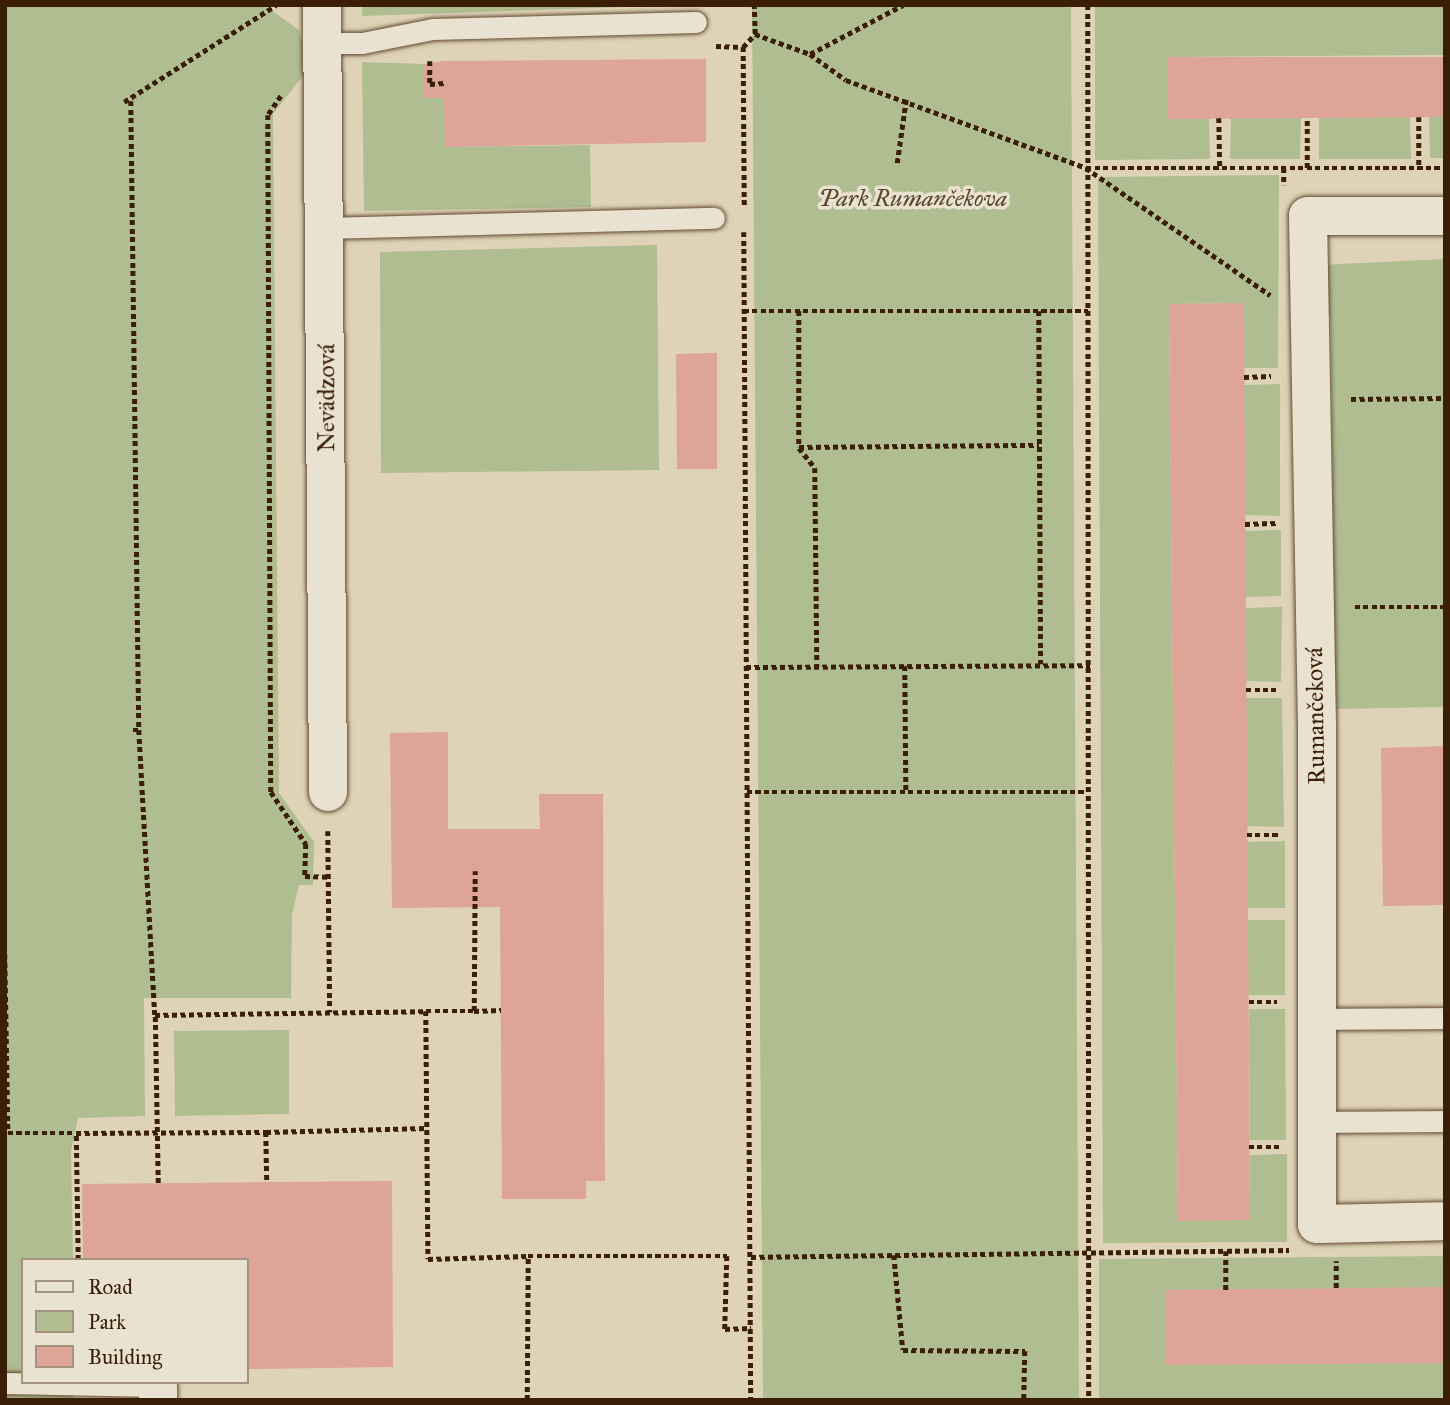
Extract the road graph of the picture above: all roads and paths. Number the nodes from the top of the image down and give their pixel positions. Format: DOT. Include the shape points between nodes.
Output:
graph roads {
  1 [pos="276,5"];
  2 [pos="322,5"];
  3 [pos="754,5"];
  4 [pos="903,5"];
  5 [pos="1088,5"];
  6 [pos="696,22"];
  7 [pos="755,34"];
  8 [pos="324,43"];
  9 [pos="715,46"];
  10 [pos="743,47"];
  11 [pos="810,54"];
  12 [pos="289,86"];
  13 [pos="905,100"];
  14 [pos="131,101"];
  15 [pos="124,102"];
  16 [pos="1419,117"];
  17 [pos="1219,118"];
  18 [pos="1307,118"];
  19 [pos="897,163"];
  20 [pos="1086,168"];
  21 [pos="1307,168"];
  22 [pos="1419,168"];
  23 [pos="1445,168"];
  24 [pos="1220,169"];
  25 [pos="744,214"];
  26 [pos="1445,216"];
  27 [pos="714,218"];
  28 [pos="744,227"];
  29 [pos="326,228"];
  30 [pos="1274,298"];
  31 [pos="1088,310"];
  32 [pos="744,311"];
  33 [pos="799,311"];
  34 [pos="1039,311"];
  35 [pos="1244,377"];
  36 [pos="1298,388"];
  37 [pos="1445,398"];
  38 [pos="1040,445"];
  39 [pos="799,447"];
  40 [pos="1287,523"];
  41 [pos="1245,524"];
  42 [pos="1445,607"];
  43 [pos="1315,608"];
  44 [pos="1041,664"];
  45 [pos="1090,665"];
  46 [pos="817,666"];
  47 [pos="905,666"];
  48 [pos="746,667"];
  49 [pos="1246,690"];
  50 [pos="1289,691"];
  51 [pos="906,790"];
  52 [pos="328,792"];
  53 [pos="747,792"];
  54 [pos="1086,792"];
  55 [pos="1247,835"];
  56 [pos="1290,835"];
  57 [pos="475,871"];
  58 [pos="328,877"];
  59 [pos="5,954"];
  60 [pos="1249,1002"];
  61 [pos="501,1010"];
  62 [pos="1305,1010"];
  63 [pos="426,1011"];
  64 [pos="474,1011"];
  65 [pos="330,1012"];
  66 [pos="155,1015"];
  67 [pos="1445,1018"];
  68 [pos="6,1103"];
  69 [pos="1445,1121"];
  70 [pos="427,1128"];
  71 [pos="157,1132"];
  72 [pos="266,1132"];
  73 [pos="7,1133"];
  74 [pos="76,1133"];
  75 [pos="1306,1134"];
  76 [pos="1250,1147"];
  77 [pos="267,1182"];
  78 [pos="158,1183"];
  79 [pos="1445,1221"];
  80 [pos="1294,1250"];
  81 [pos="1337,1250"];
  82 [pos="1226,1251"];
  83 [pos="1088,1253"];
  84 [pos="894,1255"];
  85 [pos="528,1256"];
  86 [pos="751,1256"];
  87 [pos="78,1258"];
  88 [pos="1336,1289"];
  89 [pos="1226,1290"];
  90 [pos="751,1328"];
  91 [pos="5,1383"];
  92 [pos="158,1393"];
  93 [pos="527,1400"];
  94 [pos="751,1400"];
  95 [pos="1024,1400"];
  96 [pos="1089,1400"];
  1 -- 14 [label="path"];
  2 -- 8 [label="street, Nevädzová"];
  3 -- 7 [label="path"];
  4 -- 11 [label="path"];
  5 -- 20 [label="path"];
  6 -- 8 [label="lane" via="433,29 362,43"];
  7 -- 10 [label="path"];
  7 -- 11 [label="path"];
  8 -- 29 [label="street, Nevädzová"];
  9 -- 10 [label="path"];
  10 -- 25 [label="path"];
  11 -- 13 [label="path" via="846,80"];
  12 -- 58 [label="path" via="268,114 271,792 306,844 305,876"];
  13 -- 19 [label="path"];
  13 -- 20 [label="path"];
  14 -- 15 [label="path"];
  14 -- 66 [label="path" via="136,730"];
  16 -- 22 [label="path"];
  17 -- 24 [label="path"];
  18 -- 21 [label="path"];
  20 -- 24 [label="path"];
  20 -- 30 [label="path"];
  20 -- 31 [label="path"];
  21 -- 22 [label="path"];
  21 -- 24 [label="path"];
  22 -- 23 [label="path"];
  26 -- 36 [label="street, Rumančeková" via="1308,216"];
  27 -- 29 [label="lane"];
  28 -- 32 [label="path"];
  29 -- 52 [label="street, Nevädzová"];
  31 -- 34 [label="path"];
  31 -- 45 [label="path"];
  32 -- 33 [label="path"];
  32 -- 48 [label="path"];
  33 -- 34 [label="path"];
  33 -- 39 [label="path"];
  34 -- 38 [label="path"];
  35 -- 36 [label="path"];
  36 -- 37 [label="path"];
  36 -- 43 [label="street, Rumančeková"];
  38 -- 39 [label="path"];
  38 -- 44 [label="path"];
  39 -- 46 [label="path" via="815,468"];
  40 -- 41 [label="path"];
  42 -- 43 [label="path"];
  43 -- 62 [label="street, Rumančeková"];
  44 -- 45 [label="path"];
  44 -- 47 [label="path"];
  45 -- 54 [label="path"];
  46 -- 47 [label="path"];
  46 -- 48 [label="path"];
  47 -- 51 [label="path"];
  48 -- 53 [label="path"];
  49 -- 50 [label="path"];
  51 -- 53 [label="path"];
  51 -- 54 [label="path"];
  52 -- 58 [label="path"];
  53 -- 86 [label="path"];
  54 -- 83 [label="path"];
  55 -- 56 [label="path"];
  57 -- 64 [label="path"];
  58 -- 65 [label="path"];
  59 -- 68 [label="path"];
  60 -- 62 [label="path"];
  61 -- 64 [label="path"];
  62 -- 67 [label="lane"];
  62 -- 75 [label="street, Rumančeková"];
  63 -- 64 [label="path"];
  63 -- 65 [label="path"];
  63 -- 70 [label="path"];
  65 -- 66 [label="path"];
  66 -- 71 [label="path"];
  68 -- 73 [label="path"];
  69 -- 75 [label="lane"];
  70 -- 72 [label="path"];
  70 -- 85 [label="path" via="428,1259"];
  71 -- 72 [label="path"];
  71 -- 74 [label="path"];
  71 -- 78 [label="path"];
  72 -- 77 [label="path"];
  73 -- 74 [label="path"];
  74 -- 87 [label="path"];
  75 -- 76 [label="path"];
  75 -- 79 [label="street, Rumančeková" via="1317,1224"];
  80 -- 82 [label="path"];
  81 -- 88 [label="path"];
  82 -- 83 [label="path"];
  82 -- 89 [label="path"];
  83 -- 84 [label="path"];
  83 -- 96 [label="path"];
  84 -- 86 [label="path"];
  84 -- 95 [label="path" via="903,1349 1025,1350"];
  85 -- 90 [label="path" via="727,1256 725,1328"];
  85 -- 93 [label="path"];
  86 -- 90 [label="path"];
  90 -- 94 [label="path"];
  91 -- 92 [label="lane"];
}
